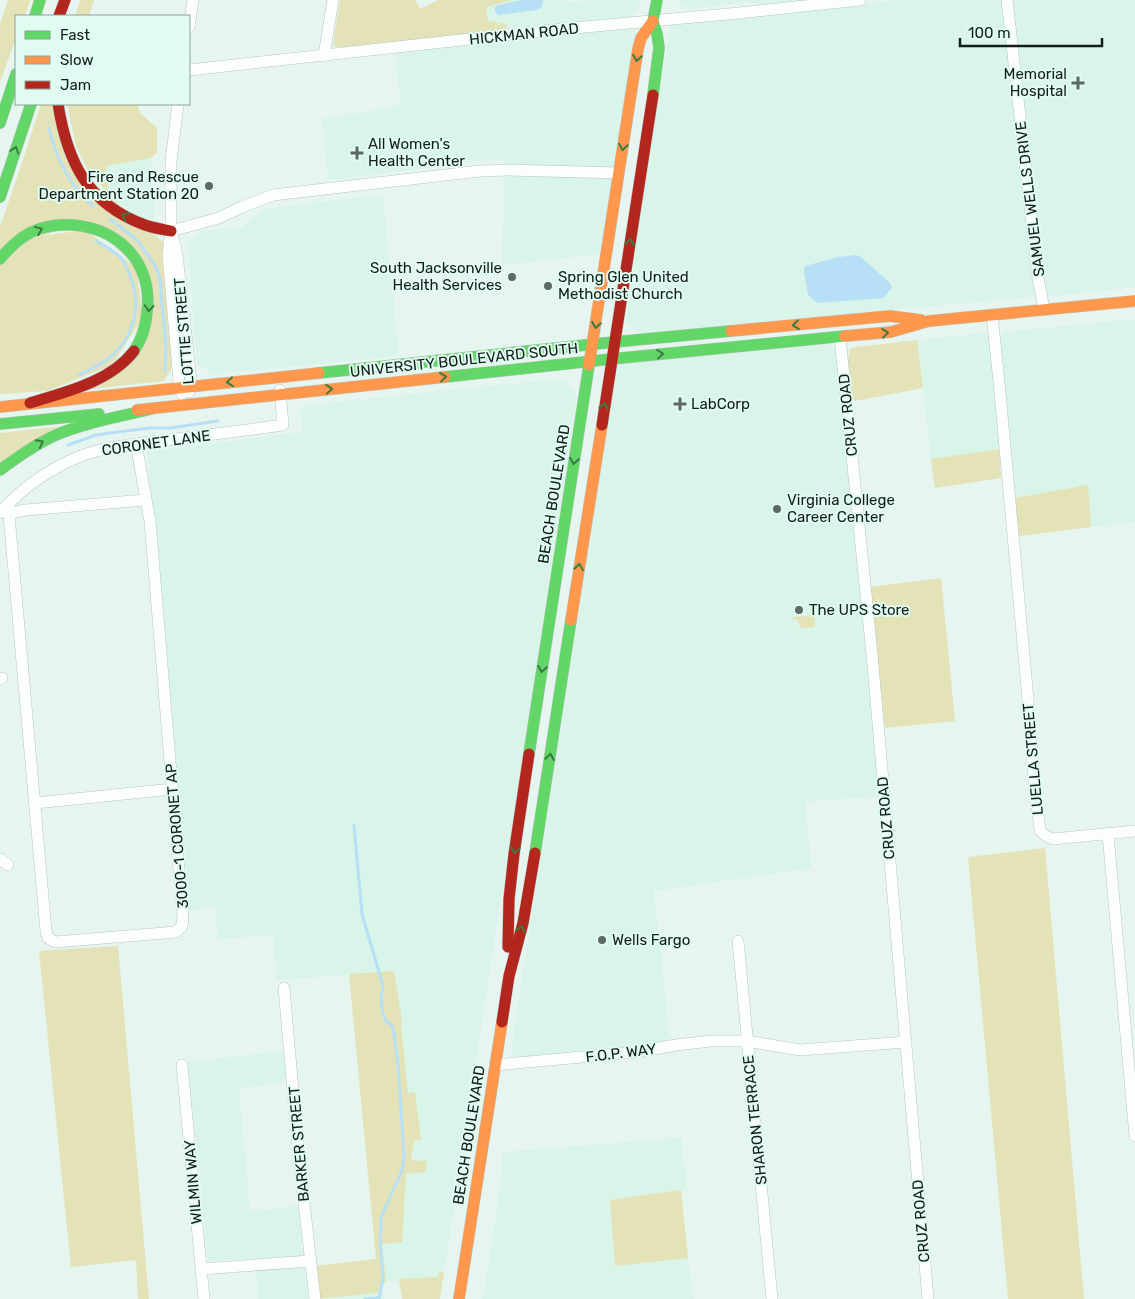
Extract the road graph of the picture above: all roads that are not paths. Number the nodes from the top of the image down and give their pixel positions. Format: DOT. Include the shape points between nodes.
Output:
graph roads {
  1 [pos="40,0"];
  2 [pos="65,0"];
  3 [pos="71,0"];
  4 [pos="193,0"];
  5 [pos="333,0"];
  6 [pos="657,0"];
  7 [pos="860,0"];
  8 [pos="1007,0"];
  9 [pos="35,15"];
  10 [pos="59,15"];
  11 [pos="68,15"];
  12 [pos="190,20"];
  13 [pos="653,21"];
  14 [pos="324,56"];
  15 [pos="190,70"];
  16 [pos="15,75"];
  17 [pos="15,76"];
  18 [pos="31,105"];
  19 [pos="58,105"];
  20 [pos="178,105"];
  21 [pos="0,108"];
  22 [pos="0,123"];
  23 [pos="619,173"];
  24 [pos="0,197"];
  25 [pos="171,231"];
  26 [pos="0,259"];
  27 [pos="1135,300"];
  28 [pos="1044,309"];
  29 [pos="992,315"];
  30 [pos="929,321"];
  31 [pos="840,337"];
  32 [pos="614,342"];
  33 [pos="593,345"];
  34 [pos="611,359"];
  35 [pos="590,361"];
  36 [pos="279,377"];
  37 [pos="185,387"];
  38 [pos="280,394"];
  39 [pos="30,403"];
  40 [pos="186,405"];
  41 [pos="0,406"];
  42 [pos="151,409"];
  43 [pos="0,424"];
  44 [pos="136,444"];
  45 [pos="0,470"];
  46 [pos="145,500"];
  47 [pos="6,510"];
  48 [pos="173,789"];
  49 [pos="35,803"];
  50 [pos="1135,831"];
  51 [pos="1108,834"];
  52 [pos="738,941"];
  53 [pos="509,976"];
  54 [pos="284,988"];
  55 [pos="747,1041"];
  56 [pos="906,1042"];
  57 [pos="182,1065"];
  58 [pos="495,1065"];
  59 [pos="1135,1136"];
  60 [pos="310,1261"];
  61 [pos="201,1269"];
  62 [pos="204,1299"];
  63 [pos="315,1299"];
  64 [pos="459,1299"];
  65 [pos="772,1299"];
  66 [pos="928,1299"];
  1 -- 9 [label="main road"];
  2 -- 10 [label="main road"];
  3 -- 11 [label="main road"];
  4 -- 12 [label="street"];
  5 -- 14 [label="street"];
  6 -- 13 [label="main road, BEACH BOULEVARD"];
  7 -- 13 [label="street, HICKMAN ROAD"];
  8 -- 28 [label="street, SAMUEL WELLS DRIVE"];
  13 -- 14 [label="street, HICKMAN ROAD"];
  13 -- 23 [label="main road, BEACH BOULEVARD, one-way" via="641,38 638,50"];
  32 -- 13 [label="main road, BEACH BOULEVARD, one-way" via="658,55 659,42"];
  14 -- 15 [label="street, HICKMAN ROAD"];
  16 -- 21 [label="main road"];
  17 -- 22 [label="main road"];
  24 -- 18 [label="main road, one-way"];
  25 -- 19 [label="main road, one-way" via="142,225 119,213 95,194 68,149"];
  20 -- 25 [label="street, LOTTIE STREET" via="171,161"];
  23 -- 25 [label="street" via="480,171 273,195 219,218"];
  23 -- 33 [label="main road, BEACH BOULEVARD, one-way"];
  25 -- 37 [label="street, LOTTIE STREET" via="168,255"];
  26 -- 39 [label="main road, one-way" via="37,230 74,224 94,227 113,235 138,260 146,277 149,294 147,322 136,348 125,361 93,382"];
  27 -- 28 [label="main road, UNIVERSITY BOULEVARD SOUTH"];
  28 -- 29 [label="main road, UNIVERSITY BOULEVARD SOUTH"];
  29 -- 30 [label="main road, UNIVERSITY BOULEVARD SOUTH"];
  29 -- 51 [label="street, LUELLA STREET" via="1040,830 1053,839"];
  31 -- 30 [label="main road, UNIVERSITY BOULEVARD SOUTH, one-way" via="891,332"];
  30 -- 32 [label="main road, UNIVERSITY BOULEVARD SOUTH, one-way" via="890,316"];
  34 -- 31 [label="main road, UNIVERSITY BOULEVARD SOUTH, one-way"];
  31 -- 56 [label="street, CRUZ ROAD"];
  32 -- 33 [label="main road, UNIVERSITY BOULEVARD SOUTH"];
  32 -- 34 [label="main road, BEACH BOULEVARD"];
  33 -- 35 [label="main road, BEACH BOULEVARD"];
  33 -- 36 [label="main road, UNIVERSITY BOULEVARD SOUTH"];
  34 -- 35 [label="main road, UNIVERSITY BOULEVARD SOUTH"];
  53 -- 34 [label="main road, BEACH BOULEVARD, one-way" via="530,886"];
  38 -- 35 [label="main road, UNIVERSITY BOULEVARD SOUTH, one-way"];
  35 -- 53 [label="main road, BEACH BOULEVARD, one-way" via="514,854 508,924"];
  36 -- 37 [label="main road, UNIVERSITY BOULEVARD SOUTH, one-way"];
  36 -- 38 [label="street, CORONET LANE"];
  37 -- 39 [label="main road, UNIVERSITY BOULEVARD SOUTH"];
  37 -- 40 [label="street, LOTTIE STREET"];
  38 -- 40 [label="main road, UNIVERSITY BOULEVARD SOUTH"];
  38 -- 44 [label="street, CORONET LANE" via="283,425"];
  39 -- 41 [label="main road, UNIVERSITY BOULEVARD SOUTH"];
  40 -- 42 [label="main road, UNIVERSITY BOULEVARD SOUTH"];
  42 -- 43 [label="main road, UNIVERSITY BOULEVARD SOUTH"];
  45 -- 42 [label="main road, one-way" via="19,455 58,434"];
  44 -- 46 [label="street, 3000-1 CORONET AP"];
  44 -- 47 [label="street, CORONET LANE" via="78,457 46,473 20,492"];
  46 -- 47 [label="street"];
  46 -- 48 [label="street, 3000-1 CORONET AP" via="150,521"];
  47 -- 49 [label="street, 3000-1 CORONET AP"];
  48 -- 49 [label="street"];
  48 -- 49 [label="street, 3000-1 CORONET AP" via="183,917 182,926 176,932 55,942 48,938"];
  50 -- 51 [label="street, LUELLA STREET"];
  51 -- 59 [label="street"];
  52 -- 55 [label="street, SHARON TERRACE"];
  53 -- 58 [label="main road, BEACH BOULEVARD"];
  54 -- 60 [label="street, BARKER STREET"];
  55 -- 56 [label="street, F.O.P. WAY" via="796,1050"];
  55 -- 58 [label="street, F.O.P. WAY" via="684,1044 637,1052"];
  55 -- 65 [label="street, SHARON TERRACE"];
  56 -- 66 [label="street, CRUZ ROAD"];
  57 -- 61 [label="street, WILMIN WAY"];
  58 -- 64 [label="main road, BEACH BOULEVARD"];
  60 -- 61 [label="street"];
  60 -- 63 [label="street, BARKER STREET"];
  61 -- 62 [label="street, WILMIN WAY"];
}
